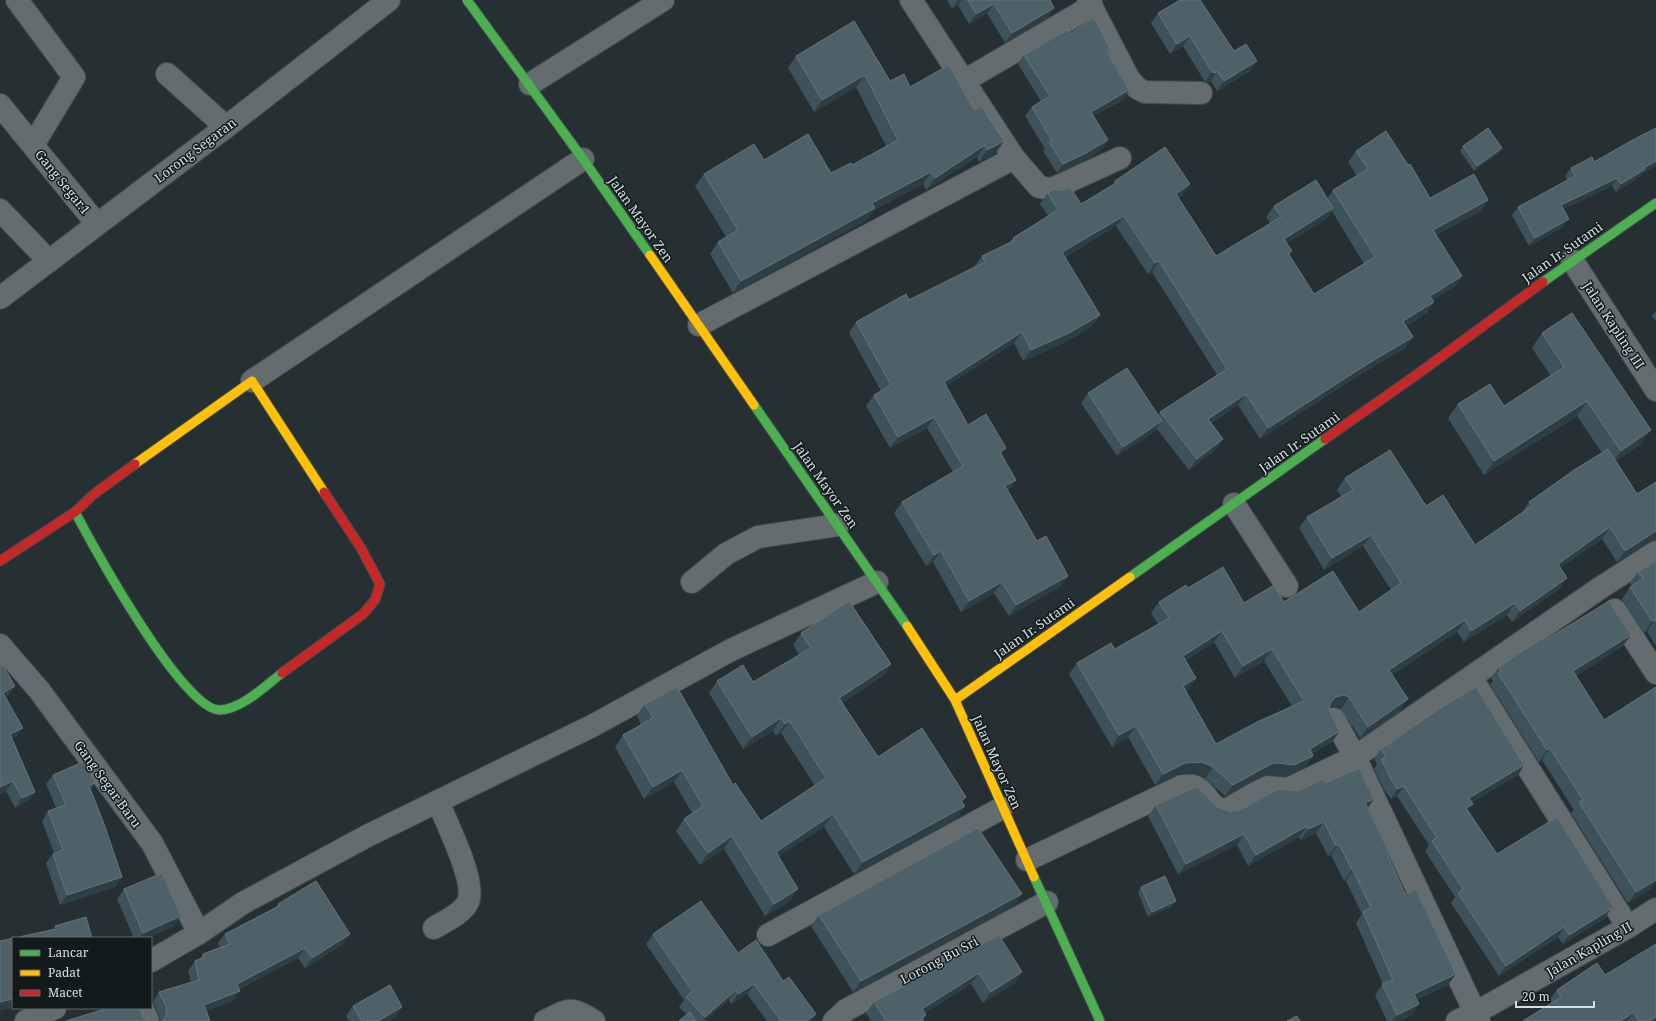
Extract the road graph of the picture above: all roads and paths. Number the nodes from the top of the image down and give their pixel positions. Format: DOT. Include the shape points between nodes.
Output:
graph roads {
  1 [pos="17,0"];
  2 [pos="389,0"];
  3 [pos="467,0"];
  4 [pos="663,0"];
  5 [pos="911,0"];
  6 [pos="1090,3"];
  7 [pos="167,74"];
  8 [pos="964,81"];
  9 [pos="530,84"];
  10 [pos="1201,93"];
  11 [pos="0,105"];
  12 [pos="226,127"];
  13 [pos="33,145"];
  14 [pos="1014,158"];
  15 [pos="1120,158"];
  16 [pos="583,159"];
  17 [pos="1656,203"];
  18 [pos="0,210"];
  19 [pos="97,224"];
  20 [pos="1572,260"];
  21 [pos="49,261"];
  22 [pos="0,298"];
  23 [pos="699,325"];
  24 [pos="252,381"];
  25 [pos="1656,390"];
  26 [pos="1234,504"];
  27 [pos="75,512"];
  28 [pos="838,525"];
  29 [pos="1656,552"];
  30 [pos="0,561"];
  31 [pos="692,582"];
  32 [pos="877,582"];
  33 [pos="1287,586"];
  34 [pos="1600,588"];
  35 [pos="2,651"];
  36 [pos="1656,672"];
  37 [pos="1471,677"];
  38 [pos="955,700"];
  39 [pos="1334,719"];
  40 [pos="1355,757"];
  41 [pos="438,802"];
  42 [pos="1002,808"];
  43 [pos="1027,860"];
  44 [pos="1046,902"];
  45 [pos="1656,909"];
  46 [pos="1628,927"];
  47 [pos="434,928"];
  48 [pos="199,933"];
  49 [pos="768,935"];
  50 [pos="152,960"];
  51 [pos="53,1009"];
  52 [pos="142,1009"];
  53 [pos="1470,1018"];
  54 [pos="26,1021"];
  55 [pos="148,1021"];
  56 [pos="545,1021"];
  57 [pos="594,1021"];
  58 [pos="834,1021"];
  59 [pos="1100,1021"];
  1 -- 13 [label="street, Gang Segar.1" via="74,77"];
  2 -- 12 [label="street, Lorong Segaran"];
  3 -- 9 [label="street, Jalan Mayor Zen"];
  4 -- 9 [label="street"];
  5 -- 8 [label="street"];
  6 -- 8 [label="street"];
  6 -- 10 [label="street" via="1129,79 1137,88 1145,92"];
  7 -- 12 [label="street"];
  8 -- 14 [label="street"];
  9 -- 16 [label="street, Jalan Mayor Zen"];
  11 -- 13 [label="street"];
  12 -- 19 [label="street, Lorong Segaran"];
  13 -- 19 [label="street, Gang Segar.1"];
  14 -- 15 [label="street" via="1039,188 1052,189"];
  14 -- 23 [label="street"];
  16 -- 23 [label="street, Jalan Mayor Zen"];
  16 -- 24 [label="street"];
  17 -- 20 [label="street, Jalan Ir. Sutami"];
  18 -- 21 [label="street"];
  19 -- 21 [label="street, Lorong Segaran"];
  20 -- 25 [label="street, Jalan Kapling III"];
  20 -- 26 [label="street, Jalan Ir. Sutami"];
  21 -- 22 [label="street, Lorong Segaran"];
  23 -- 28 [label="street, Jalan Mayor Zen"];
  24 -- 27 [label="street" via="94,494"];
  24 -- 27 [label="street" via="361,548 380,584 375,600 363,614 236,707 219,710 205,705 170,668 102,563"];
  26 -- 33 [label="street"];
  26 -- 38 [label="street, Jalan Ir. Sutami"];
  27 -- 30 [label="street"];
  28 -- 31 [label="street" via="758,538 726,554"];
  28 -- 32 [label="street, Jalan Mayor Zen"];
  29 -- 34 [label="street"];
  32 -- 38 [label="street, Jalan Mayor Zen"];
  32 -- 41 [label="street" via="731,650 592,726"];
  34 -- 36 [label="street"];
  34 -- 37 [label="street"];
  35 -- 48 [label="street, Gang Segar Baru" via="39,690 152,843"];
  37 -- 40 [label="street"];
  37 -- 46 [label="street"];
  38 -- 42 [label="street, Jalan Mayor Zen"];
  39 -- 40 [label="street"];
  40 -- 43 [label="street" via="1288,789 1268,787 1228,810 1220,810 1197,786 1182,786"];
  40 -- 53 [label="street"];
  41 -- 47 [label="street" via="470,886 468,901 460,912"];
  41 -- 48 [label="street" via="369,835 243,903"];
  42 -- 43 [label="street, Jalan Mayor Zen"];
  42 -- 49 [label="street"];
  43 -- 44 [label="street, Jalan Mayor Zen"];
  44 -- 58 [label="street, Lorong Bu Sri" via="846,1010"];
  44 -- 59 [label="street, Jalan Mayor Zen"];
  45 -- 46 [label="street, Jalan Kapling II"];
  46 -- 53 [label="street, Jalan Kapling II"];
  48 -- 50 [label="street"];
  51 -- 54 [label="street"];
  52 -- 55 [label="street"];
  56 -- 57 [label="street" via="564,1011 573,1010"];
}
